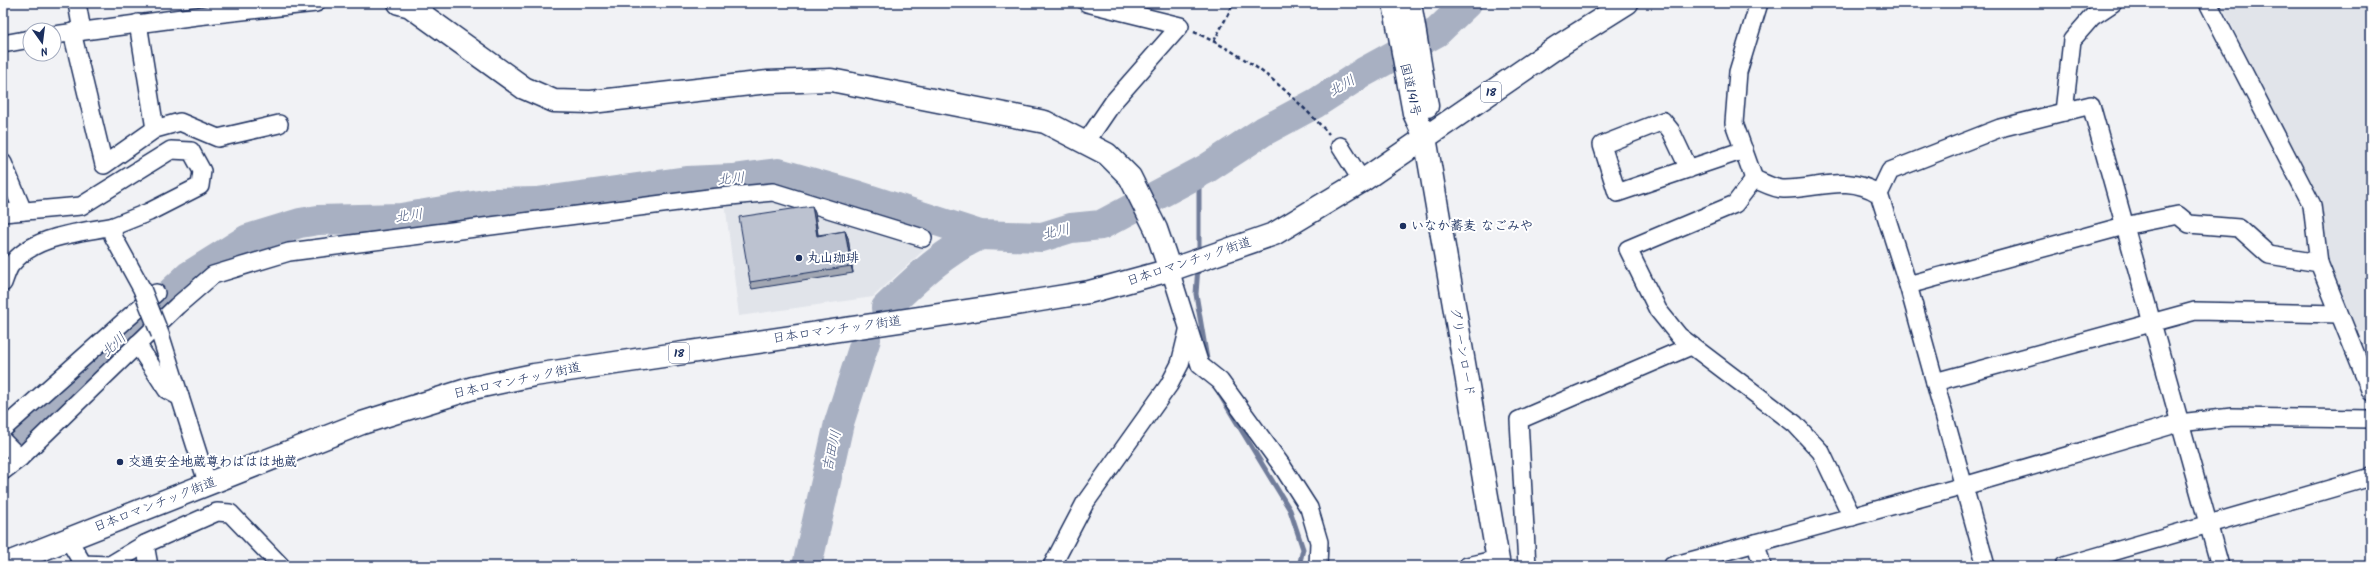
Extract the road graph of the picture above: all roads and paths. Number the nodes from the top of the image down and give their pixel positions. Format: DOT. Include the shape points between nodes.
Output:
graph roads {
  1 [pos="77,3"];
  2 [pos="316,3"];
  3 [pos="399,3"];
  4 [pos="1087,3"];
  5 [pos="1234,3"];
  6 [pos="1394,3"];
  7 [pos="1410,3"];
  8 [pos="1626,3"];
  9 [pos="1759,3"];
  10 [pos="2113,3"];
  11 [pos="2208,3"];
  12 [pos="195,9"];
  13 [pos="138,23"];
  14 [pos="1180,26"];
  15 [pos="77,32"];
  16 [pos="1407,33"];
  17 [pos="62,34"];
  18 [pos="22,40"];
  19 [pos="1214,41"];
  20 [pos="3,44"];
  21 [pos="2064,112"];
  22 [pos="279,124"];
  23 [pos="155,129"];
  24 [pos="1425,137"];
  25 [pos="1086,142"];
  26 [pos="1340,146"];
  27 [pos="1744,150"];
  28 [pos="3,163"];
  29 [pos="1689,169"];
  30 [pos="1754,179"];
  31 [pos="1362,181"];
  32 [pos="1879,194"];
  33 [pos="23,211"];
  34 [pos="3,213"];
  35 [pos="114,226"];
  36 [pos="2124,226"];
  37 [pos="923,238"];
  38 [pos="2319,263"];
  39 [pos="1170,270"];
  40 [pos="3,283"];
  41 [pos="1908,285"];
  42 [pos="149,291"];
  43 [pos="2339,314"];
  44 [pos="2151,322"];
  45 [pos="1188,331"];
  46 [pos="137,344"];
  47 [pos="1691,346"];
  48 [pos="1935,382"];
  49 [pos="2371,392"];
  50 [pos="180,397"];
  51 [pos="2371,419"];
  52 [pos="2179,423"];
  53 [pos="3,429"];
  54 [pos="3,441"];
  55 [pos="20,458"];
  56 [pos="3,471"];
  57 [pos="2371,477"];
  58 [pos="208,485"];
  59 [pos="1964,486"];
  60 [pos="1852,517"];
  61 [pos="2208,524"];
  62 [pos="68,539"];
  63 [pos="1756,543"];
  64 [pos="145,544"];
  65 [pos="1499,563"];
  66 [pos="3,565"];
  67 [pos="149,566"];
  68 [pos="281,566"];
  69 [pos="1052,566"];
  70 [pos="1318,566"];
  71 [pos="1467,566"];
  72 [pos="1527,566"];
  73 [pos="1672,566"];
  74 [pos="1762,566"];
  75 [pos="1986,566"];
  76 [pos="2064,566"];
  77 [pos="2220,566"];
  1 -- 15 [label="street"];
  2 -- 12 [label="street"];
  3 -- 25 [label="main road" via="410,6 524,88 554,101 591,102 768,82 831,80 1045,122"];
  4 -- 14 [label="street"];
  5 -- 19 [label="path"];
  6 -- 16 [label="main road, 国道141号"];
  7 -- 16 [label="main road, 国道141号"];
  8 -- 24 [label="main road, 日本ロマンチック街道 / 18"];
  9 -- 27 [label="street" via="1738,72 1734,123"];
  10 -- 21 [label="street" via="2092,17 2072,40"];
  11 -- 38 [label="street" via="2312,205"];
  12 -- 13 [label="street"];
  13 -- 15 [label="street"];
  13 -- 23 [label="street"];
  14 -- 19 [label="path"];
  14 -- 25 [label="street" via="1114,101"];
  15 -- 17 [label="street"];
  15 -- 23 [label="street" via="104,165"];
  16 -- 24 [label="main road, 国道141号" via="1415,82 1428,112"];
  18 -- 20 [label="street"];
  19 -- 26 [label="path" via="1258,66 1297,100"];
  21 -- 32 [label="street" via="2000,128 1890,171"];
  21 -- 36 [label="street" via="2091,105"];
  22 -- 23 [label="street" via="218,138 180,122"];
  24 -- 31 [label="main road, 日本ロマンチック街道 / 18"];
  24 -- 65 [label="main road, グリーンロード"];
  25 -- 39 [label="main road" via="1107,154 1130,177 1156,229"];
  26 -- 31 [label="street"];
  27 -- 29 [label="street"];
  27 -- 30 [label="street"];
  28 -- 33 [label="street"];
  29 -- 29 [label="street" via="1617,193 1602,145 1664,122"];
  30 -- 32 [label="street" via="1782,189 1827,183 1866,186"];
  30 -- 47 [label="street" via="1735,204 1628,249 1658,310 1679,336"];
  31 -- 39 [label="main road, 日本ロマンチック街道 / 18" via="1274,234"];
  32 -- 41 [label="street"];
  33 -- 34 [label="street"];
  33 -- 35 [label="street" via="81,206 171,150 191,151 202,171 200,186 149,212"];
  35 -- 40 [label="street" via="43,240 10,266"];
  35 -- 42 [label="street" via="113,236"];
  36 -- 38 [label="street" via="2178,214 2189,224 2239,228 2269,256"];
  36 -- 41 [label="street"];
  36 -- 44 [label="street"];
  37 -- 46 [label="street" via="773,192 289,252 213,275"];
  38 -- 43 [label="street"];
  39 -- 45 [label="street"];
  39 -- 58 [label="main road, 日本ロマンチック街道 / 18" via="1089,292 542,373 473,388 362,423"];
  41 -- 48 [label="street"];
  42 -- 50 [label="street, bridge"];
  42 -- 53 [label="street"];
  43 -- 44 [label="street" via="2194,311"];
  43 -- 49 [label="street"];
  44 -- 48 [label="street"];
  44 -- 52 [label="street"];
  45 -- 69 [label="street" via="1180,364 1169,385 1085,503"];
  45 -- 70 [label="street" via="1200,365 1220,381 1309,508 1319,542"];
  46 -- 50 [label="street" via="167,390"];
  46 -- 55 [label="street"];
  47 -- 60 [label="street" via="1795,424 1821,452"];
  47 -- 72 [label="street" via="1519,420"];
  48 -- 59 [label="street"];
  50 -- 58 [label="street"];
  51 -- 52 [label="street" via="2232,417"];
  52 -- 59 [label="street"];
  52 -- 61 [label="street"];
  54 -- 55 [label="street"];
  55 -- 56 [label="street"];
  57 -- 61 [label="street"];
  58 -- 62 [label="main road, 日本ロマンチック街道 / 18"];
  59 -- 60 [label="street"];
  59 -- 75 [label="street"];
  60 -- 63 [label="street"];
  61 -- 76 [label="street"];
  61 -- 77 [label="street"];
  62 -- 64 [label="street" via="83,564 110,565"];
  62 -- 66 [label="main road, 日本ロマンチック街道 / 18"];
  63 -- 73 [label="street"];
  63 -- 74 [label="street"];
  64 -- 67 [label="street"];
  64 -- 68 [label="street" via="216,512 230,513"];
  65 -- 71 [label="street"];
}
